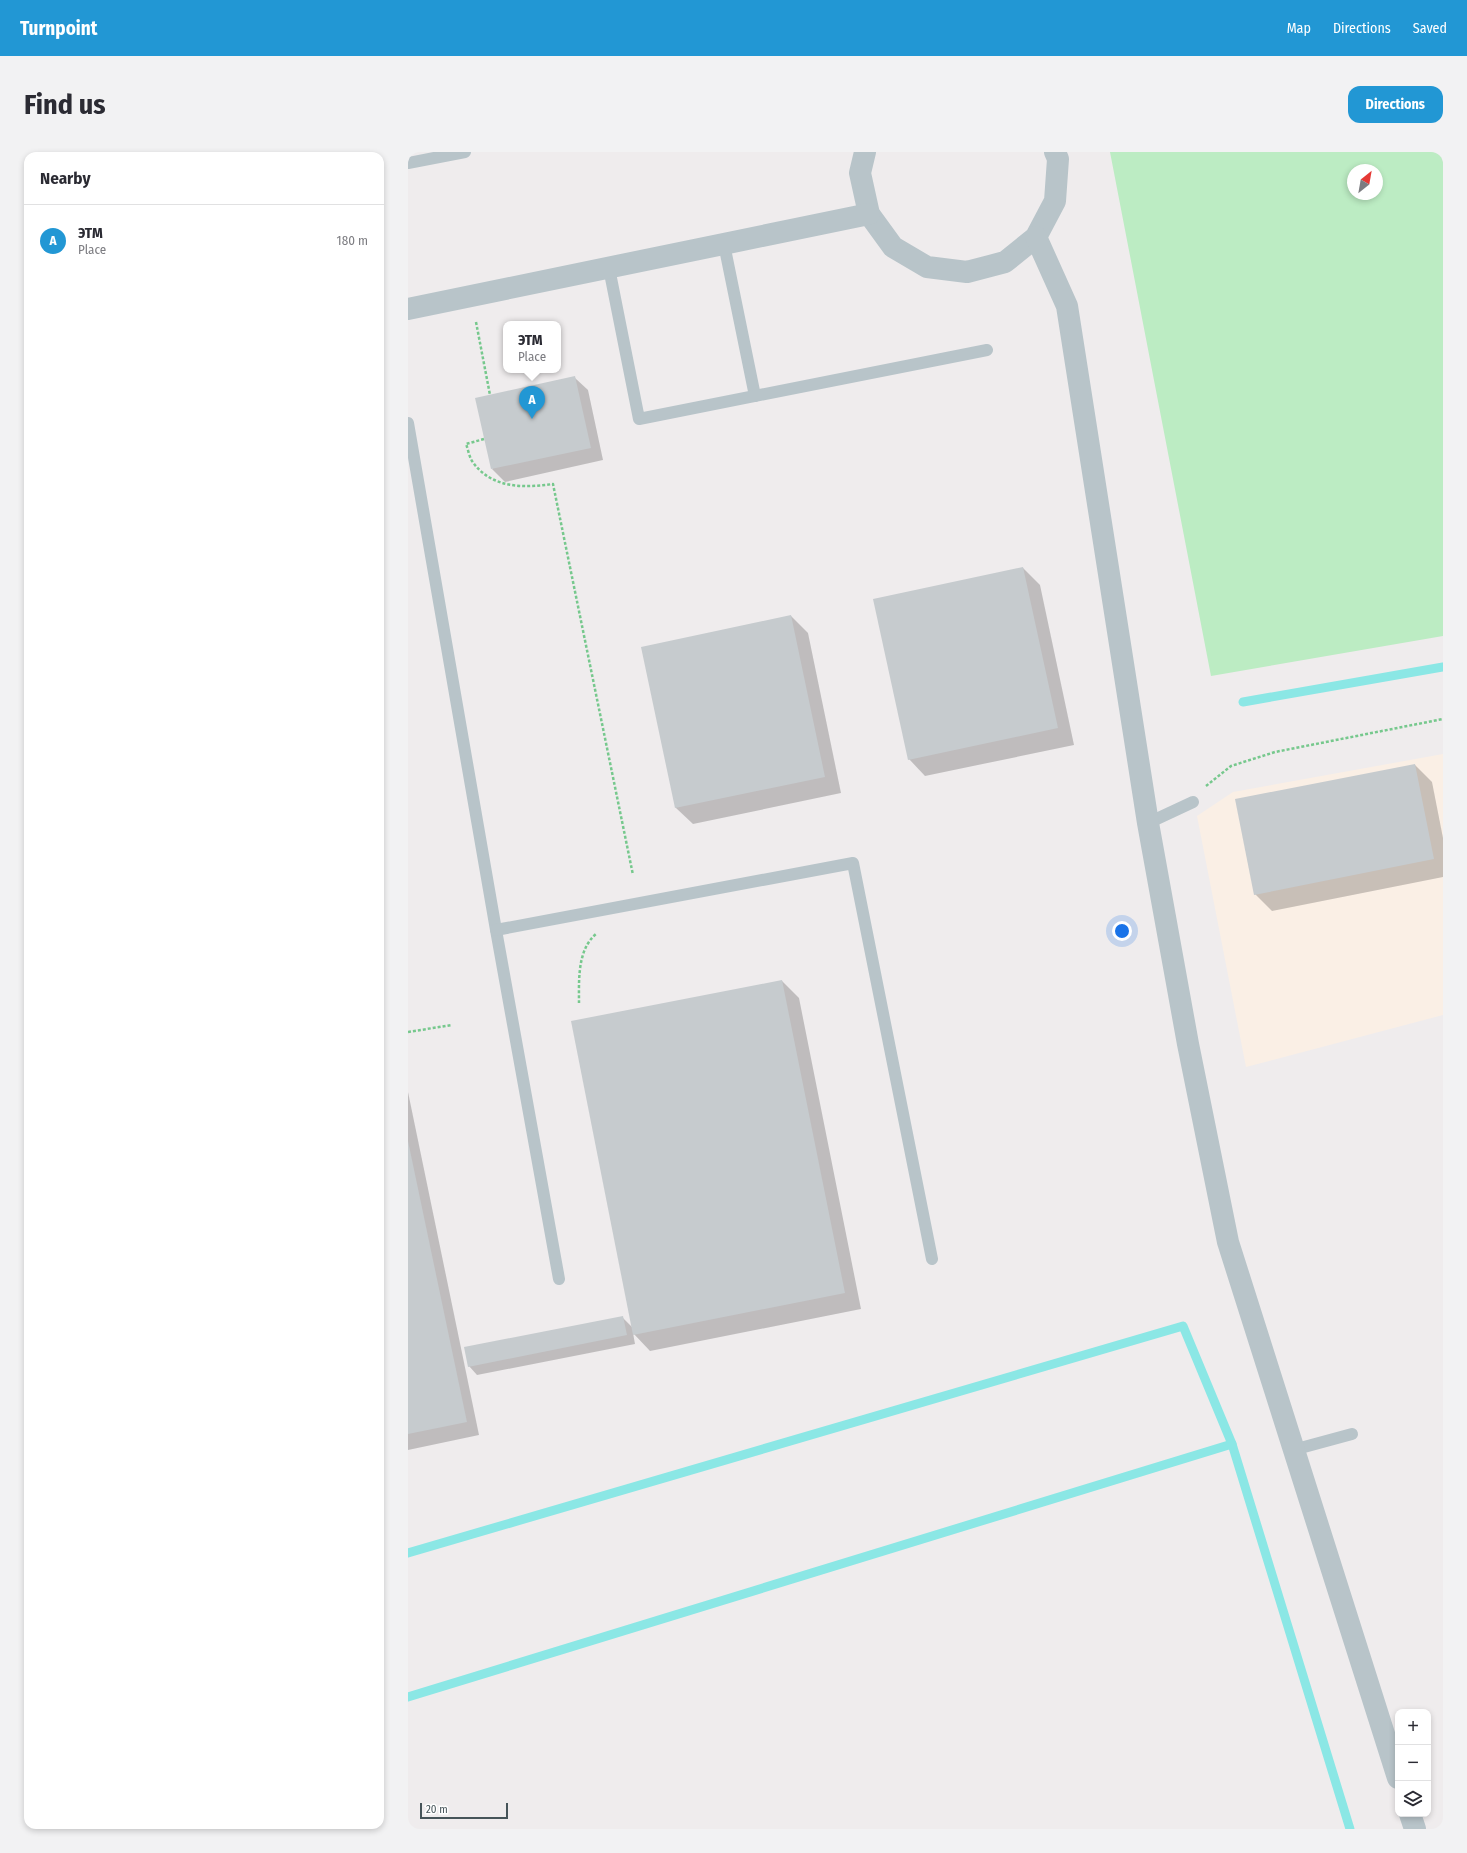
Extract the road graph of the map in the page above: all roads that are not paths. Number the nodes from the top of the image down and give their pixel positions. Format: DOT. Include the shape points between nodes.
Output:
graph roads {
  1 [pos="465,152"];
  2 [pos="865,152"];
  3 [pos="1055,152"];
  4 [pos="408,163"];
  5 [pos="869,214"];
  6 [pos="1036,237"];
  7 [pos="724,244"];
  8 [pos="609,268"];
  9 [pos="408,309"];
  10 [pos="987,350"];
  11 [pos="755,396"];
  12 [pos="408,423"];
  13 [pos="1193,802"];
  14 [pos="1148,823"];
  15 [pos="496,930"];
  16 [pos="932,1259"];
  17 [pos="559,1279"];
  18 [pos="1352,1434"];
  19 [pos="1293,1450"];
  20 [pos="1395,1769"];
  21 [pos="1411,1817"];
  22 [pos="1415,1829"];
  1 -- 4 [label="lane"];
  2 -- 5 [label="street" via="860,173"];
  3 -- 6 [label="street" via="1058,159 1055,201"];
  5 -- 6 [label="street" via="893,247 927,267 967,272 1005,262"];
  5 -- 7 [label="street"];
  6 -- 14 [label="street" via="1067,306"];
  7 -- 8 [label="street"];
  7 -- 11 [label="lane"];
  8 -- 9 [label="street"];
  8 -- 11 [label="lane" via="639,419"];
  10 -- 11 [label="lane"];
  12 -- 15 [label="lane"];
  13 -- 14 [label="lane"];
  14 -- 19 [label="street" via="1188,1044 1228,1242"];
  15 -- 16 [label="lane" via="853,864"];
  15 -- 17 [label="lane"];
  18 -- 19 [label="lane"];
  19 -- 20 [label="street"];
  21 -- 22 [label="street"];
}
